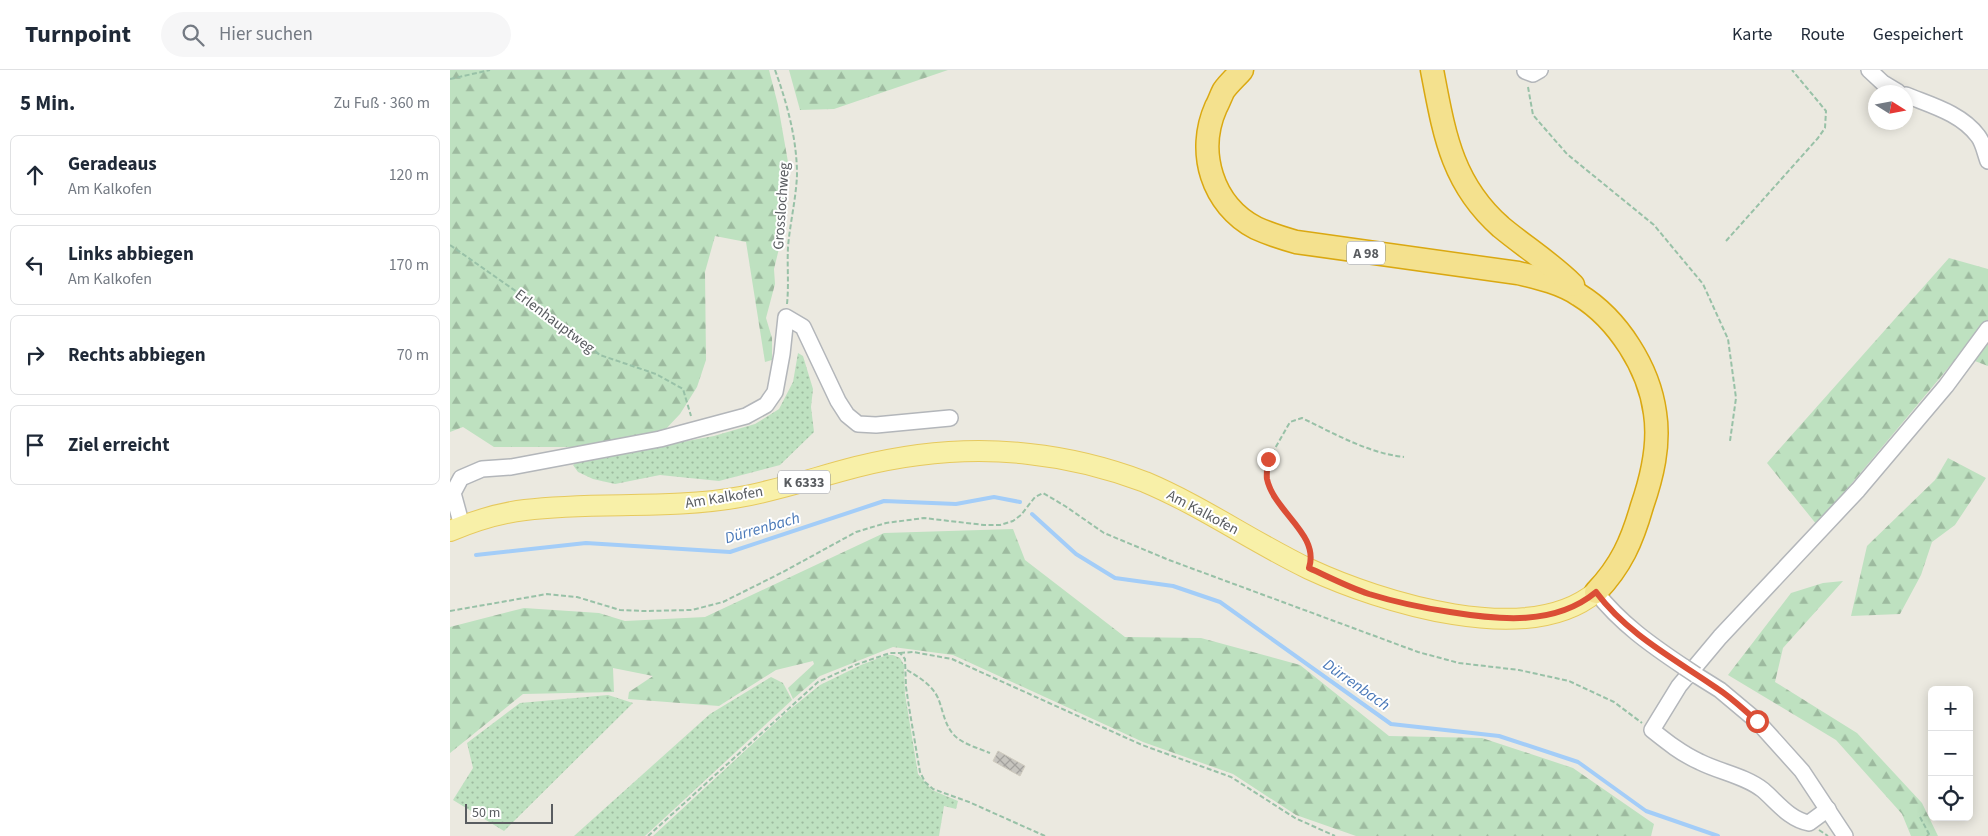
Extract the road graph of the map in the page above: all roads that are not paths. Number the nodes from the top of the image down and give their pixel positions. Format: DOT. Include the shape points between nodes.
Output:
graph roads {
  1 [pos="1242,70"];
  2 [pos="1432,70"];
  3 [pos="1869,70"];
  4 [pos="1885,85"];
  5 [pos="1913,99"];
  6 [pos="1988,161"];
  7 [pos="1595,306"];
  8 [pos="1988,329"];
  9 [pos="950,418"];
  10 [pos="456,528"];
  11 [pos="1596,592"];
  12 [pos="1828,809"];
  13 [pos="1845,836"];
  1 -- 7 [label="highway, A 98" via="1223,91 1211,119 1207,139 1208,164 1224,202 1255,227 1296,242 1324,247 1518,273 1558,285"];
  2 -- 7 [label="highway, A 98" via="1444,134 1466,186 1502,227"];
  3 -- 4 [label="street"];
  5 -- 6 [label="street" via="1962,120 1978,136"];
  7 -- 11 [label="highway, A 98" via="1616,328 1644,375 1655,413 1656,448 1645,497 1628,546 1616,569"];
  8 -- 12 [label="street" via="1946,386 1858,490 1720,637 1679,686 1652,730 1700,763 1761,789 1798,821 1809,823"];
  9 -- 10 [label="street" via="858,424 838,401 803,327 786,317 775,392 766,405 746,416 660,439 482,469 462,478 453,493"];
  10 -- 11 [label="main road, Am Kalkofen / K 6333" via="522,510 732,499 887,460 969,450 1062,459 1144,482 1309,568 1368,594 1426,608 1499,619 1534,618 1587,600"];
  11 -- 12 [label="street" via="1628,627 1720,690 1757,721 1802,771"];
  12 -- 13 [label="street"];
}
